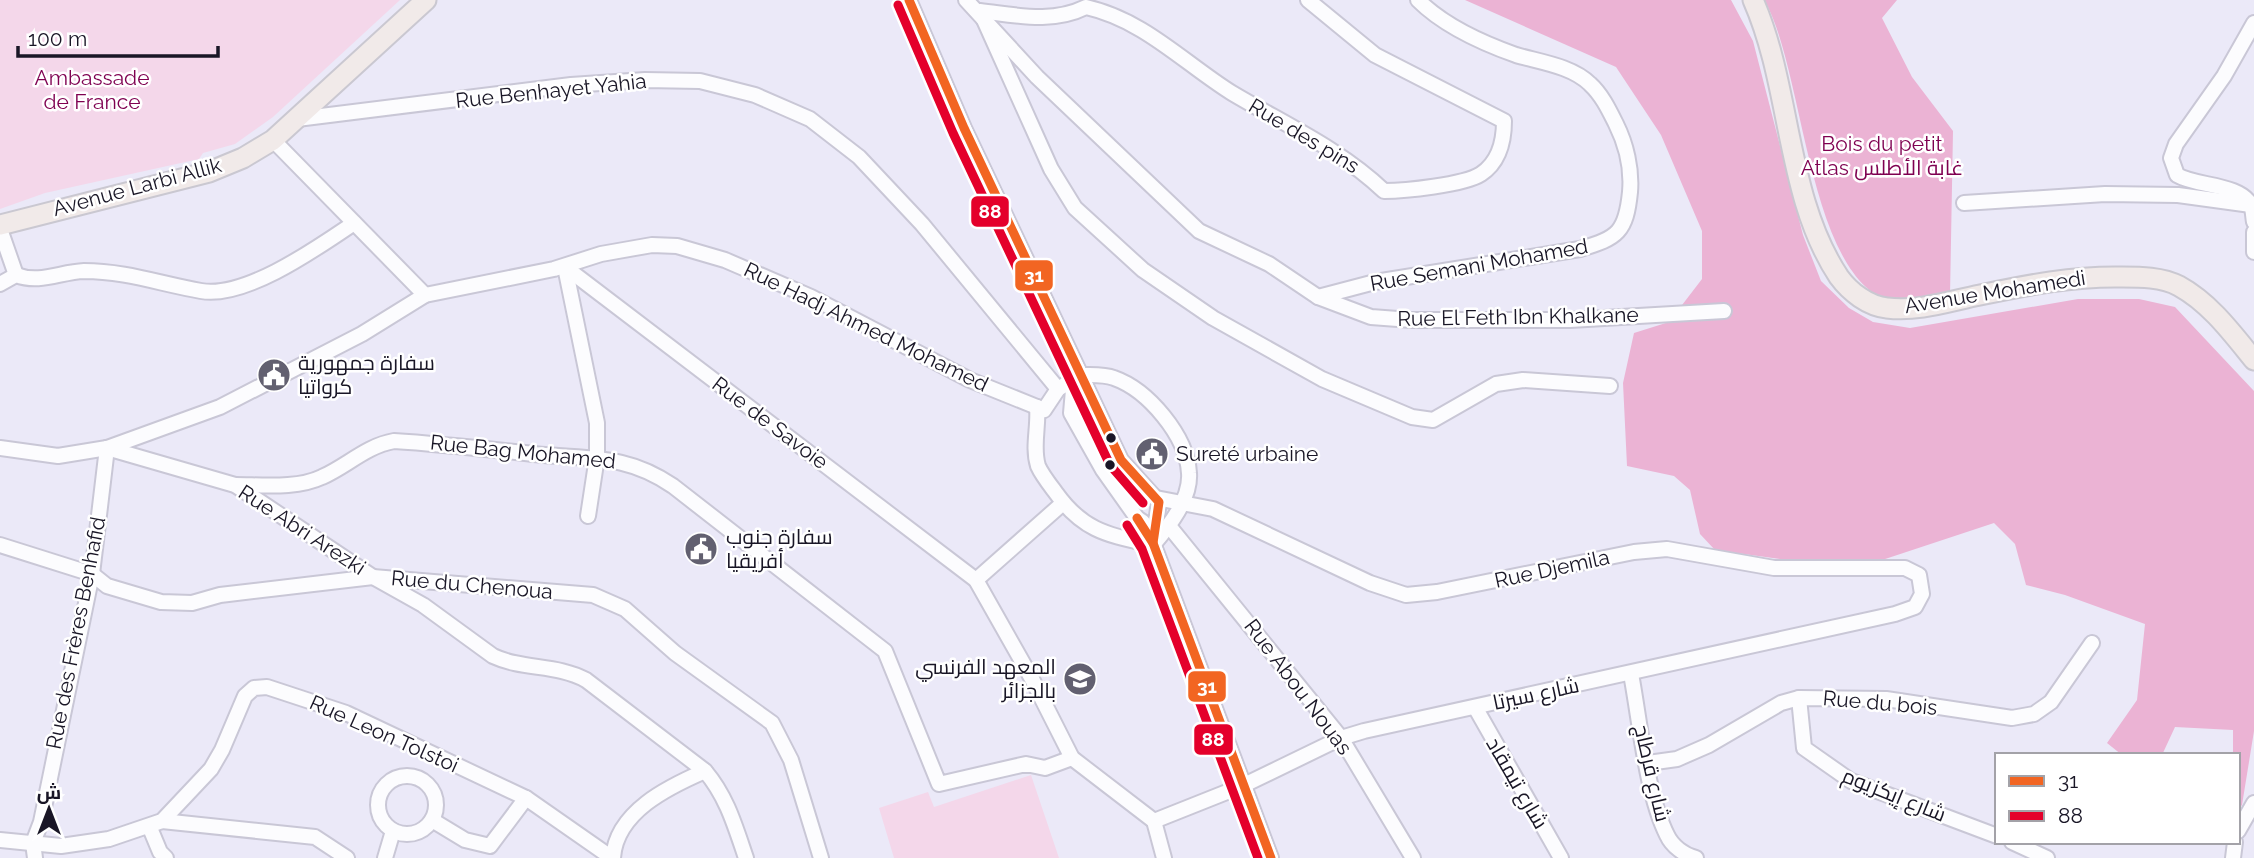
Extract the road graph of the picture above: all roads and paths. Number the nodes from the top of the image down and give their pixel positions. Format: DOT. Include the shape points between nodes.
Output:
graph roads {
  1 [pos="426,0"];
  2 [pos="909,0"];
  3 [pos="966,0"];
  4 [pos="1308,0"];
  5 [pos="1418,0"];
  6 [pos="1753,0"];
  7 [pos="1086,4"];
  8 [pos="980,11"];
  9 [pos="2254,23"];
  10 [pos="297,119"];
  11 [pos="273,141"];
  12 [pos="1964,203"];
  13 [pos="2251,205"];
  14 [pos="2254,222"];
  15 [pos="354,223"];
  16 [pos="0,227"];
  17 [pos="2254,232"];
  18 [pos="2254,252"];
  19 [pos="565,267"];
  20 [pos="16,275"];
  21 [pos="0,284"];
  22 [pos="425,296"];
  23 [pos="1318,297"];
  24 [pos="1724,311"];
  25 [pos="2254,360"];
  26 [pos="1083,378"];
  27 [pos="1609,386"];
  28 [pos="1058,389"];
  29 [pos="1072,400"];
  30 [pos="1095,401"];
  31 [pos="1037,407"];
  32 [pos="1074,416"];
  33 [pos="0,448"];
  34 [pos="107,448"];
  35 [pos="597,457"];
  36 [pos="235,485"];
  37 [pos="1156,501"];
  38 [pos="1063,503"];
  39 [pos="1182,503"];
  40 [pos="588,516"];
  41 [pos="1135,516"];
  42 [pos="1169,526"];
  43 [pos="1153,544"];
  44 [pos="0,545"];
  45 [pos="92,574"];
  46 [pos="373,578"];
  47 [pos="976,580"];
  48 [pos="1922,594"];
  49 [pos="2092,643"];
  50 [pos="1631,674"];
  51 [pos="1799,698"];
  52 [pos="1475,708"];
  53 [pos="1340,738"];
  54 [pos="423,751"];
  55 [pos="1072,758"];
  56 [pos="1648,763"];
  57 [pos="705,771"];
  58 [pos="415,777"];
  59 [pos="1242,786"];
  60 [pos="526,798"];
  61 [pos="2254,803"];
  62 [pos="432,820"];
  63 [pos="1154,821"];
  64 [pos="156,824"];
  65 [pos="2240,828"];
  66 [pos="393,831"];
  67 [pos="1995,835"];
  68 [pos="0,840"];
  69 [pos="33,843"];
  70 [pos="2016,844"];
  71 [pos="162,856"];
  72 [pos="35,858"];
  73 [pos="346,858"];
  74 [pos="385,858"];
  75 [pos="612,858"];
  76 [pos="746,858"];
  77 [pos="821,858"];
  78 [pos="1164,858"];
  79 [pos="1271,858"];
  80 [pos="1413,858"];
  81 [pos="1561,858"];
  82 [pos="1696,858"];
  83 [pos="2047,858"];
  1 -- 10 [label="main road, Avenue Larbi Allik"];
  2 -- 26 [label="street" via="958,117"];
  3 -- 8 [label="street, Rue El Feth Ibn Khalkane"];
  4 -- 7 [label="street, Rue des pins" via="1375,55 1504,121 1502,148 1481,174 1413,192 1384,191 1358,166 1230,92 1154,37"];
  5 -- 23 [label="street, Rue Semani Mohamed" via="1463,33 1589,82 1623,139 1631,180 1628,213 1623,227 1609,240 1580,249 1375,282"];
  6 -- 25 [label="main road, Avenue Mohamedi" via="1769,34 1800,180 1820,241 1840,278 1860,299 1884,308 1914,309 2086,276 2146,277 2176,285 2202,301"];
  7 -- 8 [label="street, Rue des pins" via="1069,16 1039,18"];
  8 -- 23 [label="street, Rue El Feth Ibn Khalkane" via="1037,77 1199,231 1269,264"];
  8 -- 27 [label="street" via="1051,169 1075,208 1143,270 1213,318 1322,379 1412,417 1433,420 1496,384 1523,380"];
  9 -- 13 [label="street" via="2171,158 2177,175 2190,183 2230,191"];
  10 -- 11 [label="main road, Avenue Larbi Allik"];
  10 -- 28 [label="street, Rue Benhayet Yahia" via="645,80 700,81 755,95 810,119 859,157 922,224"];
  11 -- 15 [label="street"];
  11 -- 16 [label="main road, Avenue Larbi Allik" via="209,172"];
  12 -- 13 [label="street" via="2105,194 2178,195"];
  13 -- 14 [label="street"];
  15 -- 20 [label="street" via="298,260 230,292 202,292 139,276 94,272 28,280"];
  15 -- 22 [label="street"];
  16 -- 20 [label="street"];
  17 -- 18 [label="street"];
  19 -- 22 [label="street, Rue Hadj Ahmed Mohamed"];
  19 -- 31 [label="street, Rue Hadj Ahmed Mohamed" via="601,254 652,245 696,251 811,297 970,380"];
  19 -- 35 [label="street" via="597,423"];
  19 -- 47 [label="street, Rue de Savoie"];
  20 -- 21 [label="street"];
  22 -- 34 [label="street, Rue Hadj Ahmed Mohamed" via="220,407"];
  23 -- 24 [label="street, Rue El Feth Ibn Khalkane" via="1371,317 1411,320 1570,320"];
  26 -- 28 [label="street"];
  26 -- 29 [label="street"];
  26 -- 30 [label="street"];
  26 -- 39 [label="street" via="1116,378 1156,408 1182,444 1189,474"];
  28 -- 31 [label="street" via="1044,410"];
  29 -- 30 [label="street" via="1084,393"];
  29 -- 32 [label="street"];
  30 -- 32 [label="street" via="1091,417"];
  30 -- 37 [label="street" via="1121,460"];
  31 -- 38 [label="street" via="1038,467"];
  32 -- 41 [label="street"];
  33 -- 34 [label="street, Rue Abri Arezki" via="58,456"];
  34 -- 36 [label="street, Rue Abri Arezki"];
  34 -- 45 [label="street, Rue des Frères Benhafid"];
  35 -- 36 [label="street, Rue Bag Mohamed" via="394,441 378,444 321,478 303,483"];
  35 -- 40 [label="street"];
  35 -- 55 [label="street, Rue Bag Mohamed" via="636,465 673,486 885,651 939,784 1026,764 1045,768"];
  36 -- 46 [label="street, Rue Abri Arezki"];
  37 -- 39 [label="street"];
  37 -- 41 [label="street" via="1150,522"];
  37 -- 41 [label="street" via="1143,494 1135,500"];
  37 -- 43 [label="street"];
  38 -- 43 [label="street" via="1097,531"];
  38 -- 47 [label="street"];
  39 -- 42 [label="street"];
  39 -- 48 [label="street, Rue Djemila" via="1213,509 1370,583 1406,595 1667,549 1774,568 1905,568 1919,575"];
  41 -- 43 [label="street"];
  42 -- 43 [label="street"];
  42 -- 53 [label="street, Rue Abou Nouas"];
  43 -- 59 [label="street"];
  44 -- 45 [label="street, Rue du Chenoua"];
  45 -- 46 [label="street, Rue du Chenoua" via="107,586 161,602 192,603 220,595"];
  45 -- 69 [label="street, Rue des Frères Benhafid"];
  46 -- 57 [label="street, Rue Abri Arezki" via="422,605 492,656 571,671"];
  46 -- 77 [label="street, Rue du Chenoua" via="593,595 625,609 675,653 772,723 791,760"];
  47 -- 55 [label="street"];
  48 -- 50 [label="street, شارع سيرتا" via="1915,607 1895,614"];
  49 -- 51 [label="street, Rue du bois" via="2050,702 2034,714 2012,718 1886,699"];
  50 -- 52 [label="street, شارع سيرتا"];
  50 -- 56 [label="street, شارع قرطاج"];
  51 -- 56 [label="street, Rue du bois" via="1781,703 1677,759"];
  51 -- 67 [label="street, شارع إيكزيوم" via="1804,748 1834,772"];
  52 -- 53 [label="street, شارع سيرتا"];
  52 -- 81 [label="street, شارع تيمقاد"];
  53 -- 59 [label="street, شارع سيرتا"];
  53 -- 80 [label="street, Rue Abou Nouas"];
  54 -- 58 [label="street"];
  54 -- 60 [label="street, Rue Leon Tolstoi"];
  54 -- 64 [label="street, Rue Leon Tolstoi" via="313,700 267,687 254,688 245,696 211,769"];
  55 -- 63 [label="street"];
  56 -- 82 [label="street, شارع قرطاج" via="1668,838 1685,855"];
  57 -- 75 [label="street" via="669,787 644,805 621,831"];
  57 -- 76 [label="street, Rue Abri Arezki" via="728,806"];
  58 -- 62 [label="street" via="432,791"];
  58 -- 66 [label="street" via="389,782 378,798 380,817"];
  59 -- 63 [label="street, شارع سيرتا"];
  59 -- 79 [label="street"];
  60 -- 62 [label="street" via="490,846 453,834"];
  60 -- 75 [label="street, Rue Leon Tolstoi"];
  61 -- 65 [label="street"];
  62 -- 66 [label="street" via="411,834"];
  63 -- 78 [label="street"];
  64 -- 69 [label="street" via="61,846"];
  64 -- 71 [label="street"];
  64 -- 73 [label="street" via="315,837"];
  66 -- 74 [label="street"];
  68 -- 69 [label="street"];
  69 -- 72 [label="street, Rue des Frères Benhafid"];
  70 -- 83 [label="street"];
}
